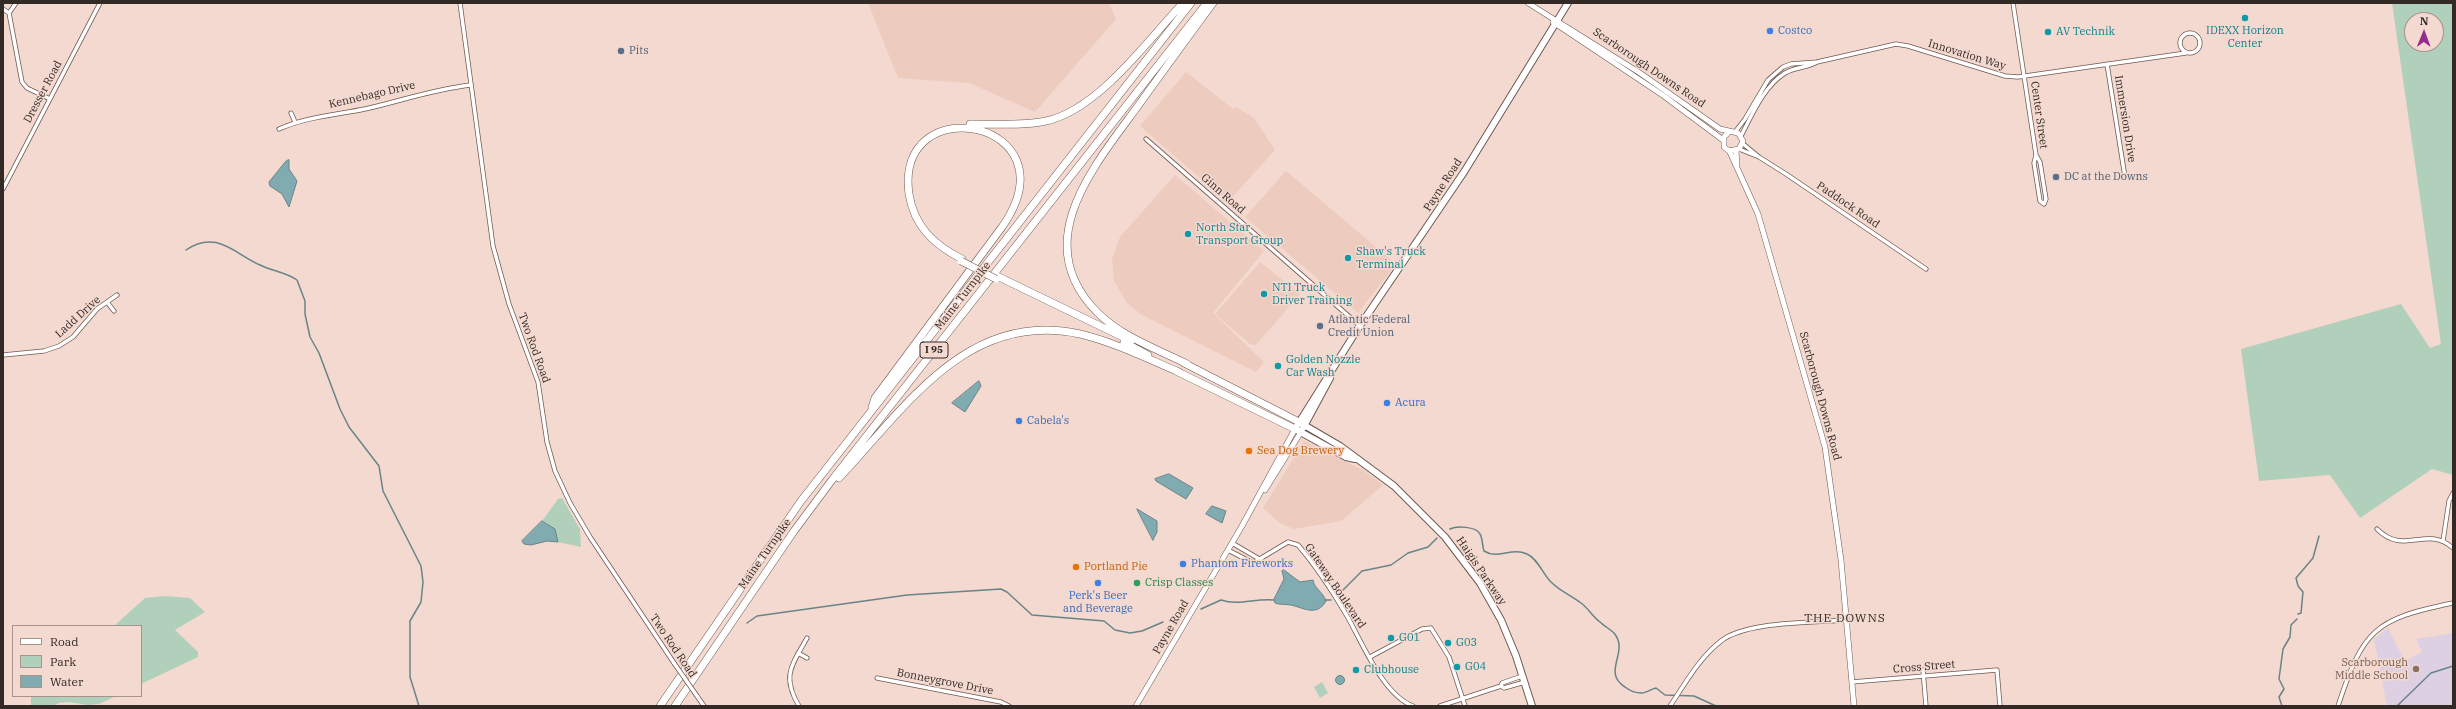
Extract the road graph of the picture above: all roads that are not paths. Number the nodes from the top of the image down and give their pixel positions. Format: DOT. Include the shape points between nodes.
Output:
graph roads {
  1 [pos="16,3"];
  2 [pos="100,3"];
  3 [pos="460,3"];
  4 [pos="1183,3"];
  5 [pos="1191,3"];
  6 [pos="1207,3"];
  7 [pos="1213,3"];
  8 [pos="1528,3"];
  9 [pos="1568,3"];
  10 [pos="2013,3"];
  11 [pos="3,9"];
  12 [pos="9,13"];
  13 [pos="1556,23"];
  14 [pos="2186,53"];
  15 [pos="1816,62"];
  16 [pos="2107,64"];
  17 [pos="2025,77"];
  18 [pos="471,85"];
  19 [pos="50,99"];
  20 [pos="291,114"];
  21 [pos="295,122"];
  22 [pos="279,129"];
  23 [pos="1728,132"];
  24 [pos="1735,132"];
  25 [pos="1741,136"];
  26 [pos="1146,140"];
  27 [pos="1723,140"];
  28 [pos="1742,143"];
  29 [pos="1729,150"];
  30 [pos="1737,150"];
  31 [pos="2036,155"];
  32 [pos="1759,157"];
  33 [pos="1738,170"];
  34 [pos="2125,177"];
  35 [pos="3,189"];
  36 [pos="961,260"];
  37 [pos="1926,269"];
  38 [pos="997,277"];
  39 [pos="117,295"];
  40 [pos="107,302"];
  41 [pos="114,311"];
  42 [pos="1360,326"];
  43 [pos="3,355"];
  44 [pos="1187,364"];
  45 [pos="1179,372"];
  46 [pos="871,411"];
  47 [pos="1302,424"];
  48 [pos="1298,431"];
  49 [pos="1355,459"];
  50 [pos="2453,493"];
  51 [pos="2448,503"];
  52 [pos="2453,504"];
  53 [pos="813,505"];
  54 [pos="2377,529"];
  55 [pos="2443,540"];
  56 [pos="1232,543"];
  57 [pos="2453,548"];
  58 [pos="1228,550"];
  59 [pos="1261,560"];
  60 [pos="2453,603"];
  61 [pos="1846,620"];
  62 [pos="807,638"];
  63 [pos="798,653"];
  64 [pos="1370,657"];
  65 [pos="807,658"];
  66 [pos="1923,670"];
  67 [pos="1924,676"];
  68 [pos="877,678"];
  69 [pos="1524,679"];
  70 [pos="1852,682"];
  71 [pos="1501,686"];
  72 [pos="1462,698"];
  73 [pos="660,706"];
  74 [pos="674,706"];
  75 [pos="704,706"];
  76 [pos="799,706"];
  77 [pos="1009,706"];
  78 [pos="1136,706"];
  79 [pos="1413,706"];
  80 [pos="1440,706"];
  81 [pos="1465,706"];
  82 [pos="1532,706"];
  83 [pos="1670,706"];
  84 [pos="1854,706"];
  85 [pos="1926,706"];
  86 [pos="2000,706"];
  87 [pos="2338,706"];
  1 -- 12 [label="street"];
  2 -- 19 [label="street, Dresser Road"];
  3 -- 18 [label="street, Two Rod Road"];
  4 -- 36 [label="highway" via="1102,91 1072,112 1037,123 948,126 922,142 908,169 906,190 909,205 915,220 927,237 942,251"];
  5 -- 46 [label="highway, Maine Turnpike / I 95"];
  6 -- 53 [label="highway, Maine Turnpike / I 95"];
  7 -- 44 [label="highway" via="1094,167 1076,199 1068,229 1068,250 1072,270 1091,306 1106,321 1124,332"];
  8 -- 13 [label="street"];
  9 -- 13 [label="main road, Payne Road"];
  10 -- 17 [label="street, Center Street"];
  11 -- 12 [label="street"];
  12 -- 19 [label="street" via="22,82 27,88"];
  13 -- 23 [label="street, Scarborough Downs Road"];
  13 -- 27 [label="street, Scarborough Downs Road" via="1664,96"];
  13 -- 42 [label="main road, Payne Road" via="1464,172"];
  14 -- 14 [label="street" via="2192,53 2199,47 2199,41 2194,35 2186,34 2180,39 2180,47"];
  14 -- 16 [label="street, Innovation Way"];
  15 -- 17 [label="street, Innovation Way" via="1896,44 2010,77"];
  15 -- 24 [label="street, Innovation Way" via="1786,66 1773,75"];
  15 -- 25 [label="street, Innovation Way" via="1788,71 1777,79 1758,104"];
  16 -- 17 [label="street, Innovation Way"];
  16 -- 34 [label="street, Immersion Drive"];
  17 -- 31 [label="street, Center Street"];
  18 -- 21 [label="street, Kennebago Drive" via="434,90 367,108"];
  18 -- 75 [label="street, Two Rod Road, bridge" via="492,246 509,304 538,382 547,442 555,471 590,538"];
  19 -- 35 [label="street, Dresser Road"];
  20 -- 21 [label="street"];
  21 -- 22 [label="street, Kennebago Drive"];
  23 -- 24 [label="street"];
  23 -- 27 [label="street"];
  24 -- 25 [label="street"];
  25 -- 28 [label="street"];
  26 -- 42 [label="street, Ginn Road"];
  27 -- 29 [label="street" via="1724,146"];
  28 -- 30 [label="street"];
  28 -- 32 [label="street, Paddock Road"];
  29 -- 30 [label="street"];
  29 -- 33 [label="street, Scarborough Downs Road"];
  30 -- 32 [label="street, Paddock Road"];
  30 -- 33 [label="street, Scarborough Downs Road"];
  31 -- 31 [label="street, Center Street" via="2034,163 2040,201 2044,204 2046,199 2040,162"];
  32 -- 37 [label="street, Paddock Road"];
  33 -- 61 [label="street, Scarborough Downs Road" via="1758,214 1825,447"];
  36 -- 38 [label="highway, bridge"];
  36 -- 46 [label="highway" via="935,243 921,227 911,203 909,177 914,157 927,141 945,130 965,127 995,135 1010,150 1020,178 1018,199 1002,227 875,398"];
  38 -- 44 [label="highway" via="1111,332"];
  38 -- 45 [label="highway"];
  39 -- 40 [label="street, Ladd Drive"];
  40 -- 41 [label="street"];
  40 -- 43 [label="street, Ladd Drive" via="95,311 73,337 59,346 44,351"];
  42 -- 47 [label="main road, Payne Road"];
  44 -- 47 [label="highway"];
  45 -- 48 [label="highway"];
  45 -- 53 [label="highway" via="1100,340 1072,332 1023,332 987,341 963,353 936,374"];
  46 -- 73 [label="highway, Maine Turnpike / I 95" via="801,501"];
  47 -- 48 [label="main road, Payne Road"];
  47 -- 49 [label="main road, Haigis Parkway" via="1336,443"];
  48 -- 49 [label="main road, Haigis Parkway" via="1346,457"];
  48 -- 56 [label="street, Payne Road"];
  49 -- 69 [label="main road, Haigis Parkway" via="1406,497 1455,549 1480,583 1499,616"];
  50 -- 51 [label="street"];
  51 -- 52 [label="street"];
  51 -- 55 [label="street"];
  53 -- 74 [label="highway, Maine Turnpike / I 95"];
  54 -- 55 [label="street" via="2394,541 2430,538"];
  55 -- 57 [label="street"];
  56 -- 58 [label="street, Payne Road"];
  56 -- 59 [label="street"];
  58 -- 59 [label="street" via="1249,563"];
  58 -- 78 [label="street, Payne Road"];
  59 -- 64 [label="street, Gateway Boulevard" via="1288,542 1298,545 1342,608"];
  60 -- 87 [label="street" via="2397,618 2374,631 2355,657"];
  61 -- 70 [label="street, Scarborough Downs Road"];
  61 -- 83 [label="street" via="1758,627 1732,634 1704,657"];
  62 -- 63 [label="street"];
  63 -- 65 [label="street"];
  63 -- 76 [label="street" via="788,678 790,689"];
  64 -- 72 [label="street" via="1422,629 1431,628 1448,655"];
  64 -- 79 [label="street, Gateway Boulevard" via="1394,694"];
  66 -- 67 [label="street"];
  67 -- 70 [label="street, Cross Street"];
  67 -- 85 [label="street"];
  67 -- 86 [label="street, Cross Street" via="1997,670"];
  68 -- 77 [label="street, Bonneygrove Drive" via="986,699"];
  69 -- 71 [label="street" via="1502,683"];
  69 -- 71 [label="street" via="1504,688"];
  69 -- 82 [label="main road, Haigis Parkway"];
  70 -- 84 [label="street, Scarborough Downs Road"];
  71 -- 72 [label="street"];
  72 -- 80 [label="street"];
  72 -- 81 [label="street"];
}
